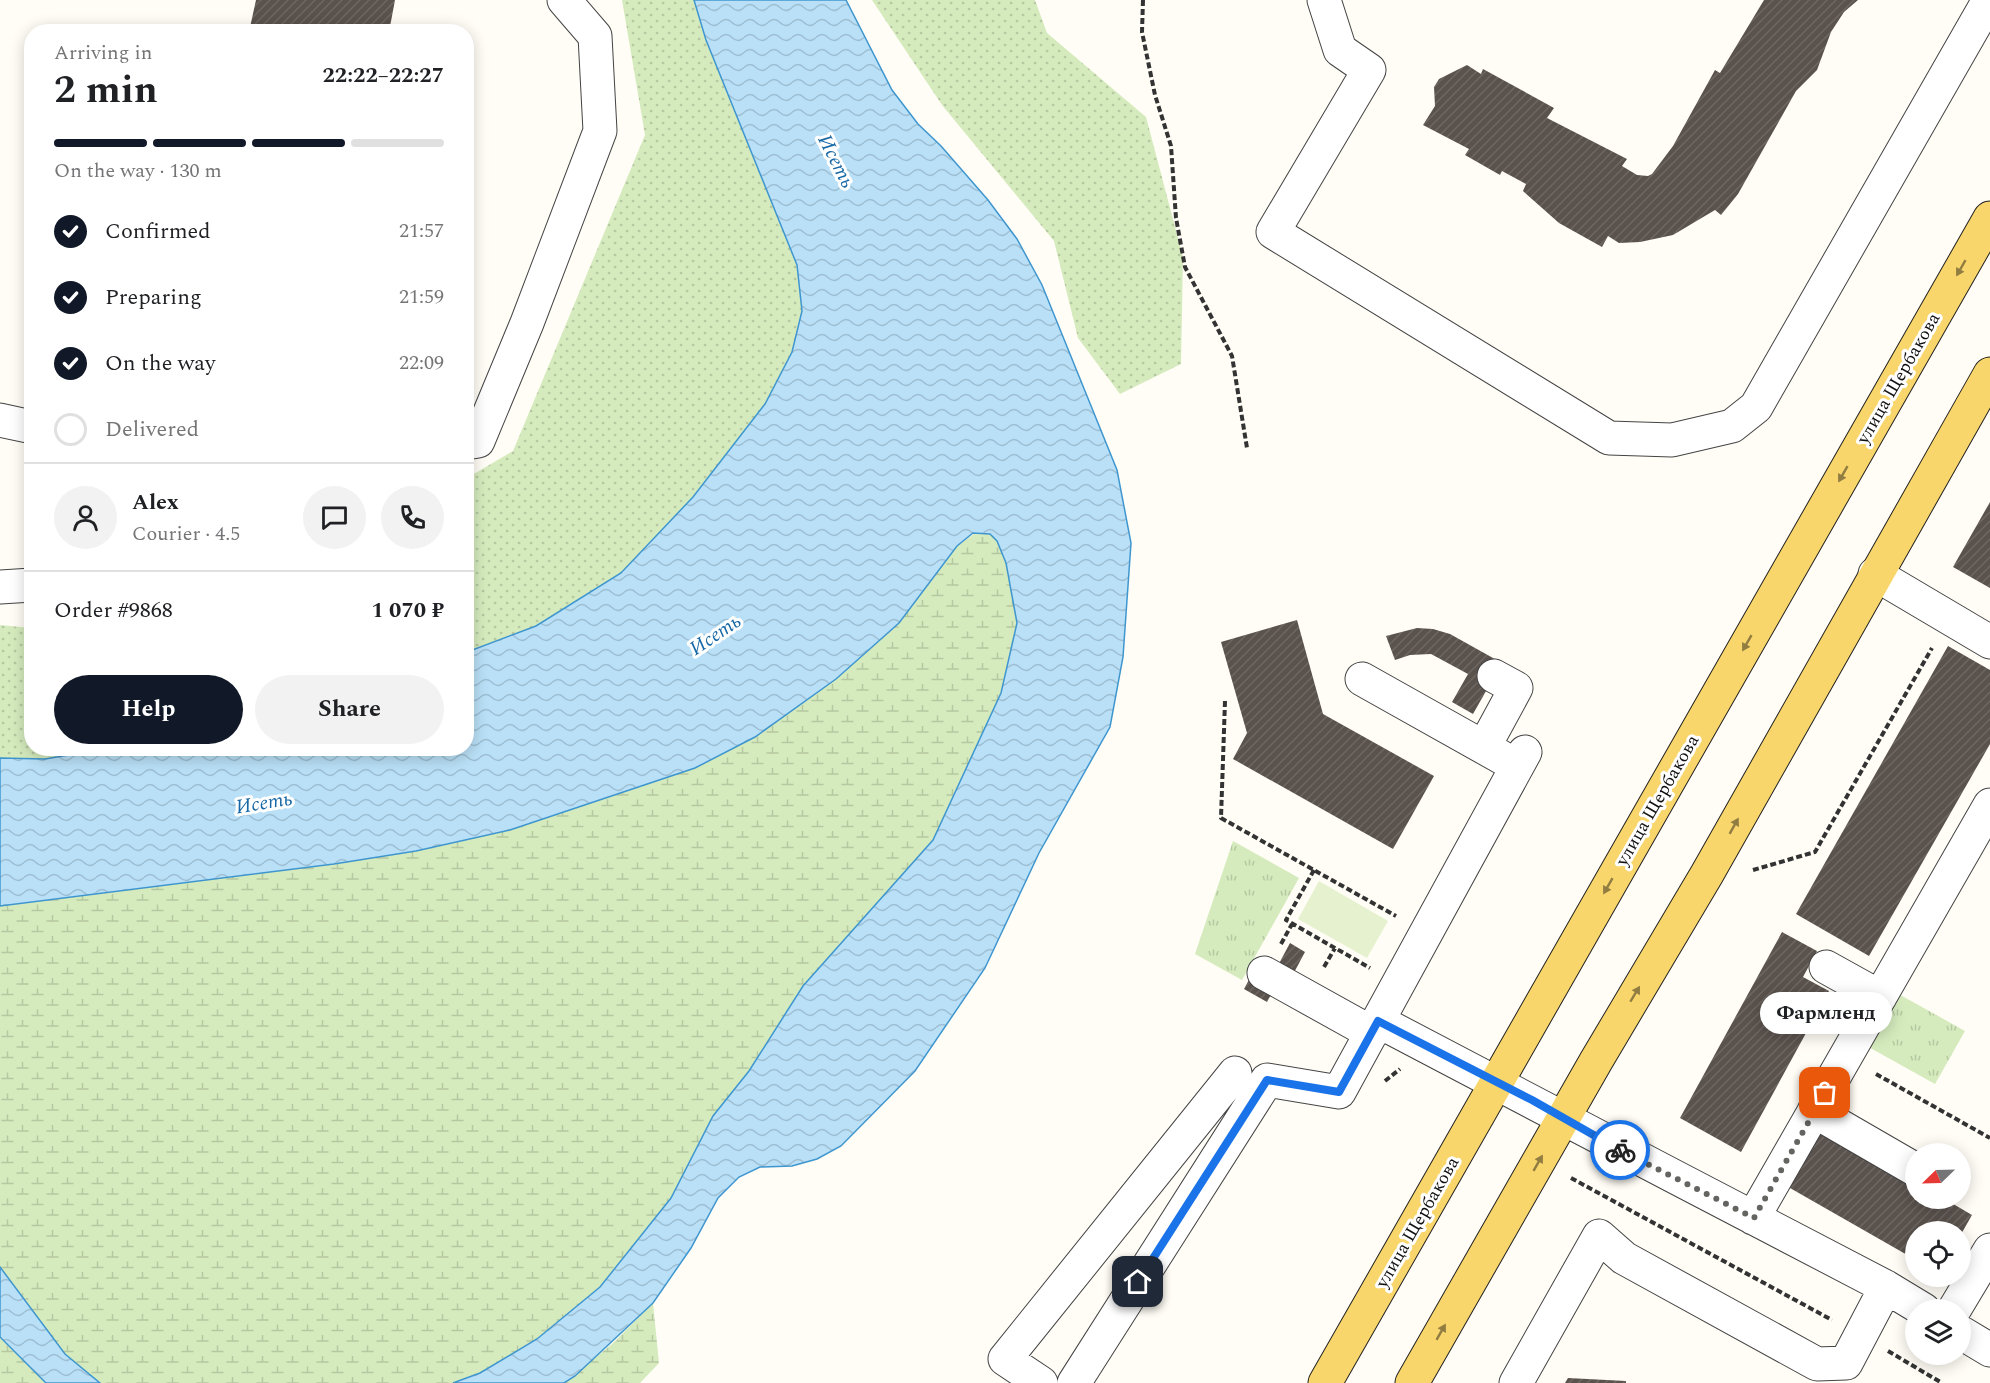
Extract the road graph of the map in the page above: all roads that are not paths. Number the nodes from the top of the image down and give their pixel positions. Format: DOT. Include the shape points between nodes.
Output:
graph roads {
  1 [pos="564,0"];
  2 [pos="1324,0"];
  3 [pos="1989,0"];
  4 [pos="1990,218"];
  5 [pos="1990,374"];
  6 [pos="0,420"];
  7 [pos="24,424"];
  8 [pos="474,442"];
  9 [pos="1875,574"];
  10 [pos="24,585"];
  11 [pos="0,586"];
  12 [pos="1990,642"];
  13 [pos="1494,676"];
  14 [pos="1362,679"];
  15 [pos="1484,747"];
  16 [pos="1990,805"];
  17 [pos="1826,967"];
  18 [pos="1264,973"];
  19 [pos="1880,997"];
  20 [pos="1375,1027"];
  21 [pos="1235,1073"];
  22 [pos="1496,1083"];
  23 [pos="1814,1112"];
  24 [pos="1564,1118"];
  25 [pos="1905,1164"];
  26 [pos="1754,1218"];
  27 [pos="1990,1250"];
  28 [pos="1886,1287"];
  29 [pos="1906,1299"];
  30 [pos="1961,1299"];
  31 [pos="1971,1339"];
  32 [pos="1990,1350"];
  33 [pos="1847,1360"];
  34 [pos="1041,1383"];
  35 [pos="1074,1383"];
  36 [pos="1325,1383"];
  37 [pos="1412,1383"];
  38 [pos="1516,1383"];
  1 -- 8 [label="street" via="595,36 600,131 527,323 478,441"];
  2 -- 3 [label="street" via="1340,50 1376,59 1273,232 1609,438 1672,440 1732,426 1756,407"];
  4 -- 22 [label="main road, улица Щербакова, one-way"];
  5 -- 9 [label="main road"];
  6 -- 7 [label="street"];
  9 -- 12 [label="street"];
  24 -- 9 [label="main road, one-way" via="1707,874"];
  10 -- 11 [label="street"];
  13 -- 15 [label="street" via="1516,688"];
  14 -- 15 [label="street"];
  15 -- 20 [label="street" via="1521,759"];
  16 -- 19 [label="street"];
  17 -- 19 [label="street"];
  18 -- 20 [label="street"];
  19 -- 23 [label="street"];
  20 -- 22 [label="street"];
  20 -- 35 [label="street" via="1339,1092 1267,1080"];
  21 -- 34 [label="street" via="1005,1359"];
  22 -- 24 [label="street"];
  22 -- 36 [label="main road, улица Щербакова"];
  23 -- 25 [label="street"];
  23 -- 26 [label="street"];
  24 -- 26 [label="street"];
  37 -- 24 [label="main road, one-way"];
  26 -- 28 [label="street"];
  27 -- 30 [label="street"];
  28 -- 29 [label="street"];
  28 -- 33 [label="street"];
  31 -- 32 [label="street"];
  33 -- 38 [label="street" via="1817,1364 1624,1258 1599,1236"];
}
